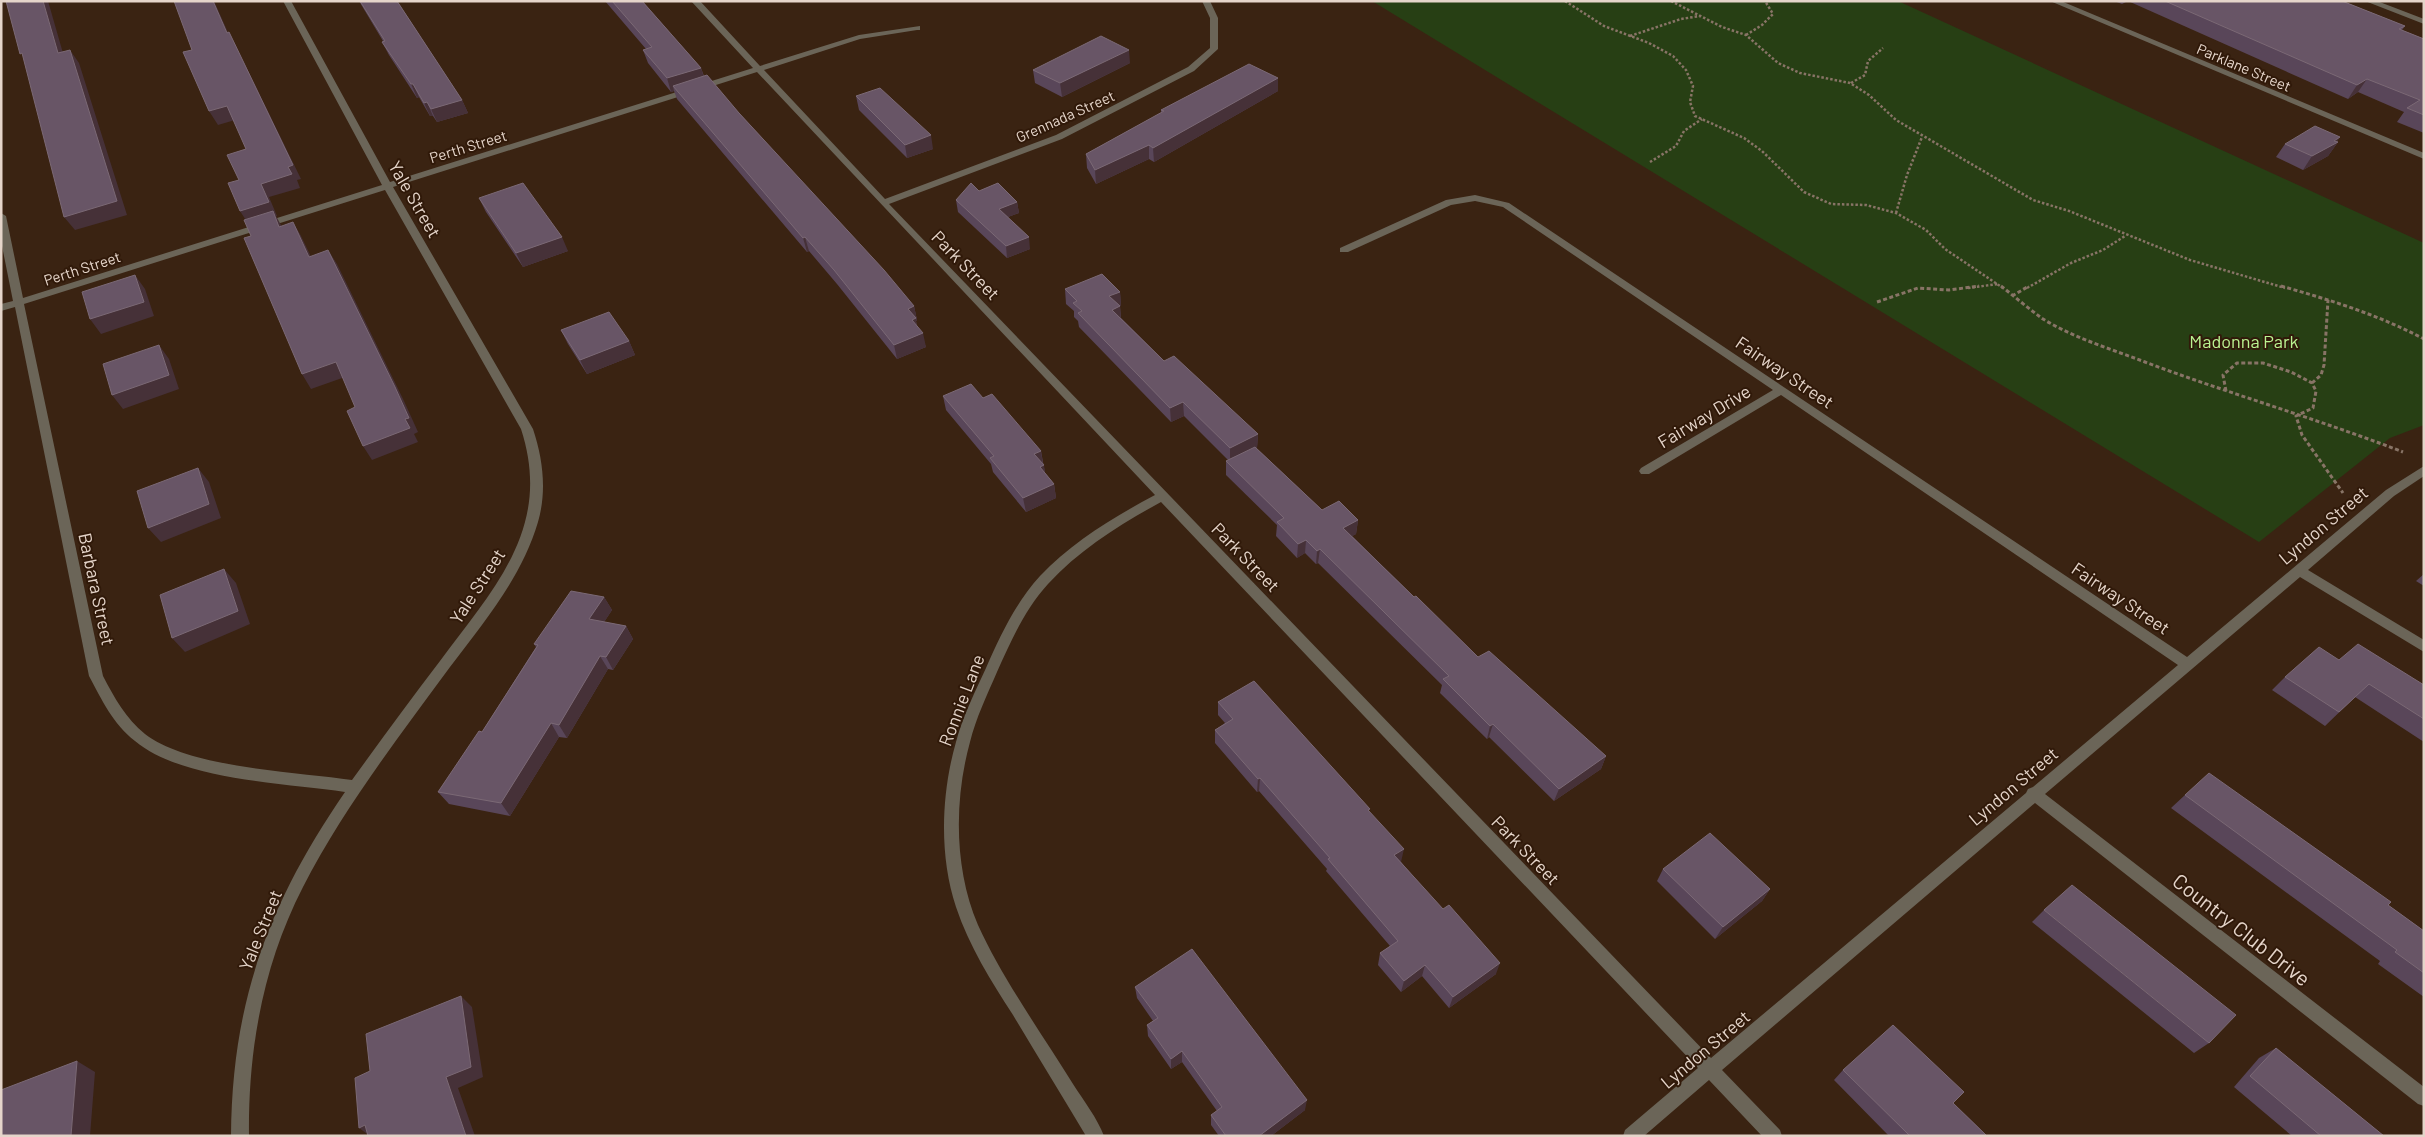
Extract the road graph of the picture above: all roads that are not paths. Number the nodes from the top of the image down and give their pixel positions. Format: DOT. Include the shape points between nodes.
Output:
graph roads {
  1 [pos="287,1"];
  2 [pos="695,1"];
  3 [pos="1206,1"];
  4 [pos="2054,1"];
  5 [pos="2370,1"];
  6 [pos="2424,22"];
  7 [pos="917,28"];
  8 [pos="758,69"];
  9 [pos="2424,156"];
  10 [pos="387,186"];
  11 [pos="883,203"];
  12 [pos="1,216"];
  13 [pos="1344,250"];
  14 [pos="19,303"];
  15 [pos="1,308"];
  16 [pos="1781,390"];
  17 [pos="2424,470"];
  18 [pos="1645,471"];
  19 [pos="1163,496"];
  20 [pos="2299,570"];
  21 [pos="2424,646"];
  22 [pos="2189,664"];
  23 [pos="355,787"];
  24 [pos="2033,793"];
  25 [pos="1710,1069"];
  26 [pos="2424,1098"];
  27 [pos="240,1136"];
  28 [pos="1096,1136"];
  29 [pos="1630,1136"];
  30 [pos="1774,1136"];
  1 -- 10 [label="street, Yale Street"];
  2 -- 8 [label="street, Park Street"];
  3 -- 11 [label="street, Grennada Street" via="1217,27 1214,49 1191,69 1059,137"];
  4 -- 9 [label="street, Parklane Street"];
  5 -- 6 [label="street"];
  7 -- 8 [label="street, Perth Street" via="858,37"];
  8 -- 10 [label="street, Perth Street"];
  8 -- 11 [label="street, Park Street"];
  10 -- 14 [label="street, Perth Street"];
  10 -- 23 [label="street, Yale Street" via="527,429 535,453 537,492 530,529 502,587"];
  11 -- 19 [label="street, Park Street"];
  12 -- 14 [label="street, Barbara Street"];
  13 -- 16 [label="street, Fairway Street" via="1449,202 1475,198 1506,204"];
  14 -- 15 [label="street, Perth Street"];
  14 -- 23 [label="street, Barbara Street" via="96,676 108,703 136,734 176,758 203,766"];
  16 -- 18 [label="street, Fairway Drive"];
  16 -- 22 [label="street, Fairway Street"];
  17 -- 20 [label="street, Lyndon Street" via="2390,493"];
  19 -- 25 [label="street, Park Street"];
  19 -- 28 [label="street, Ronnie Lane" via="1088,540 1052,572 1028,600 1004,640 969,722 958,764 952,818 953,852 970,924 984,954"];
  20 -- 21 [label="street"];
  20 -- 22 [label="street, Lyndon Street"];
  22 -- 24 [label="street, Lyndon Street"];
  23 -- 27 [label="street, Yale Street" via="309,863 266,955 242,1055"];
  24 -- 25 [label="street, Lyndon Street"];
  24 -- 26 [label="street, Country Club Drive"];
  25 -- 29 [label="street, Lyndon Street"];
  25 -- 30 [label="street, Park Street"];
}
